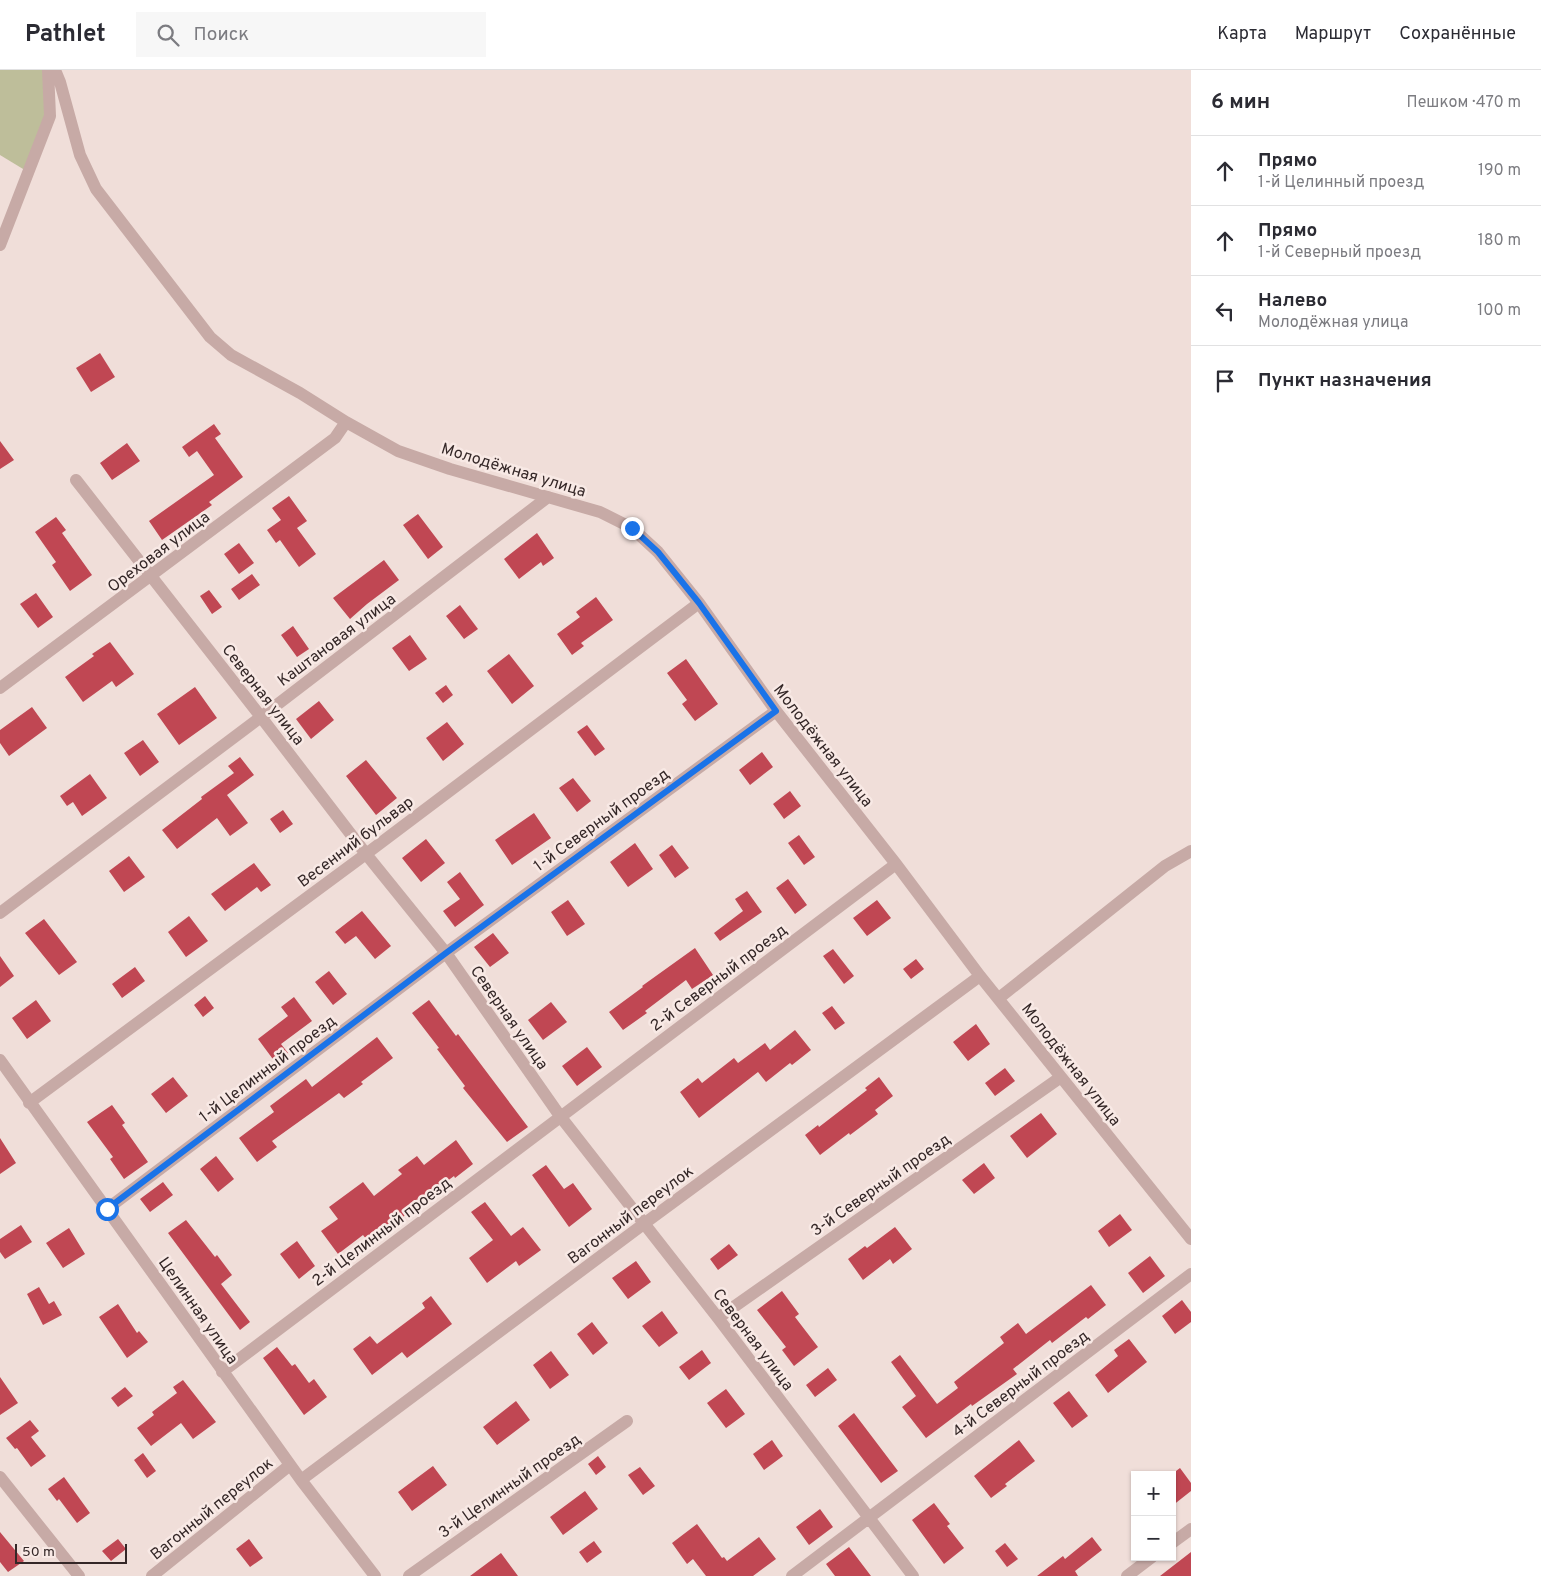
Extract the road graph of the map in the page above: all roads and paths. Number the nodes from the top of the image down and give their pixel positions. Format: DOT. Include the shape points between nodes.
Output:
graph roads {
  1 [pos="48,70"];
  2 [pos="55,70"];
  3 [pos="0,245"];
  4 [pos="346,422"];
  5 [pos="76,480"];
  6 [pos="548,498"];
  7 [pos="152,576"];
  8 [pos="699,603"];
  9 [pos="0,688"];
  10 [pos="776,711"];
  11 [pos="261,717"];
  12 [pos="1191,851"];
  13 [pos="366,854"];
  14 [pos="896,864"];
  15 [pos="0,913"];
  16 [pos="446,953"];
  17 [pos="980,976"];
  18 [pos="999,998"];
  19 [pos="0,1060"];
  20 [pos="1061,1077"];
  21 [pos="29,1103"];
  22 [pos="560,1116"];
  23 [pos="107,1209"];
  24 [pos="645,1223"];
  25 [pos="1191,1239"];
  26 [pos="1191,1274"];
  27 [pos="718,1318"];
  28 [pos="222,1372"];
  29 [pos="628,1422"];
  30 [pos="290,1465"];
  31 [pos="0,1476"];
  32 [pos="301,1480"];
  33 [pos="868,1518"];
  34 [pos="1191,1529"];
  35 [pos="1176,1540"];
  36 [pos="1147,1561"];
  37 [pos="79,1576"];
  38 [pos="152,1576"];
  39 [pos="375,1576"];
  40 [pos="409,1576"];
  41 [pos="792,1576"];
  42 [pos="913,1576"];
  43 [pos="1127,1576"];
  1 -- 3 [label="street" via="50,116"];
  2 -- 4 [label="street, Молодёжная улица" via="80,155 96,189 210,337 231,355"];
  4 -- 6 [label="street, Молодёжная улица" via="398,451"];
  4 -- 7 [label="street, Ореховая улица" via="335,438"];
  5 -- 7 [label="street, Северная улица"];
  6 -- 8 [label="street, Молодёжная улица" via="600,512 632,528 658,552"];
  6 -- 11 [label="street, Каштановая улица"];
  7 -- 9 [label="street, Ореховая улица"];
  7 -- 11 [label="street, Северная улица"];
  8 -- 10 [label="street, Молодёжная улица"];
  8 -- 13 [label="street, Весенний бульвар"];
  10 -- 14 [label="street, Молодёжная улица"];
  10 -- 16 [label="street, 1-й Северный проезд"];
  11 -- 13 [label="street, Северная улица"];
  11 -- 15 [label="street, Каштановая улица"];
  12 -- 18 [label="street" via="1165,866"];
  13 -- 16 [label="street, Северная улица"];
  13 -- 21 [label="street, Весенний бульвар"];
  14 -- 17 [label="street, Молодёжная улица"];
  14 -- 22 [label="street, 2-й Северный проезд"];
  16 -- 22 [label="street, Северная улица"];
  16 -- 23 [label="street, 1-й Целинный проезд"];
  17 -- 18 [label="street, Молодёжная улица"];
  17 -- 24 [label="street, Вагонный переулок"];
  18 -- 20 [label="street, Молодёжная улица"];
  19 -- 21 [label="street, Целинная улица"];
  20 -- 25 [label="street, Молодёжная улица"];
  20 -- 27 [label="street, 3-й Северный проезд"];
  21 -- 23 [label="street, Целинная улица"];
  22 -- 24 [label="street, Северная улица"];
  22 -- 28 [label="street, 2-й Целинный проезд"];
  23 -- 28 [label="street, Целинная улица"];
  24 -- 27 [label="street, Северная улица"];
  24 -- 32 [label="street, Вагонный переулок"];
  26 -- 33 [label="street, 4-й Северный проезд"];
  27 -- 33 [label="street, Северная улица"];
  28 -- 30 [label="street, Целинная улица"];
  29 -- 40 [label="street, 3-й Целинный проезд"];
  30 -- 32 [label="street, Целинная улица"];
  30 -- 38 [label="street, Вагонный переулок"];
  31 -- 37 [label="street"];
  32 -- 39 [label="street, Целинная улица"];
  33 -- 41 [label="street, 4-й Северный проезд"];
  33 -- 42 [label="street, Северная улица"];
  34 -- 35 [label="street"];
  36 -- 43 [label="street"];
}
